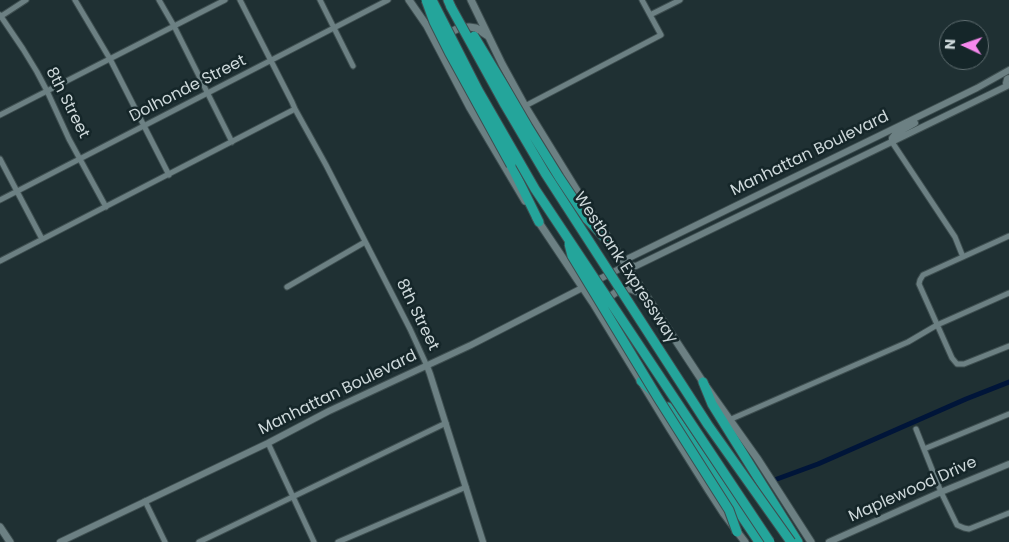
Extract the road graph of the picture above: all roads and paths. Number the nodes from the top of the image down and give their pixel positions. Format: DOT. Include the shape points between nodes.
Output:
graph roads {
  1 [pos="26,0"];
  2 [pos="75,0"];
  3 [pos="159,0"];
  4 [pos="225,0"];
  5 [pos="240,0"];
  6 [pos="320,0"];
  7 [pos="388,0"];
  8 [pos="409,0"];
  9 [pos="426,0"];
  10 [pos="432,0"];
  11 [pos="471,0"];
  12 [pos="642,0"];
  13 [pos="680,0"];
  14 [pos="449,3"];
  15 [pos="650,15"];
  16 [pos="0,16"];
  17 [pos="174,26"];
  18 [pos="334,27"];
  19 [pos="488,36"];
  20 [pos="444,58"];
  21 [pos="110,59"];
  22 [pos="270,60"];
  23 [pos="353,66"];
  24 [pos="1009,70"];
  25 [pos="1009,78"];
  26 [pos="1009,85"];
  27 [pos="977,88"];
  28 [pos="47,91"];
  29 [pos="208,93"];
  30 [pos="526,106"];
  31 [pos="295,109"];
  32 [pos="949,114"];
  33 [pos="922,115"];
  34 [pos="0,116"];
  35 [pos="144,126"];
  36 [pos="232,142"];
  37 [pos="892,142"];
  38 [pos="862,144"];
  39 [pos="80,158"];
  40 [pos="0,159"];
  41 [pos="831,171"];
  42 [pos="169,175"];
  43 [pos="17,191"];
  44 [pos="0,200"];
  45 [pos="106,207"];
  46 [pos="539,222"];
  47 [pos="686,231"];
  48 [pos="567,236"];
  49 [pos="1009,236"];
  50 [pos="42,239"];
  51 [pos="365,242"];
  52 [pos="615,249"];
  53 [pos="670,250"];
  54 [pos="963,256"];
  55 [pos="0,261"];
  56 [pos="627,265"];
  57 [pos="287,287"];
  58 [pos="583,288"];
  59 [pos="1009,294"];
  60 [pos="645,295"];
  61 [pos="603,318"];
  62 [pos="937,325"];
  63 [pos="1009,346"];
  64 [pos="427,366"];
  65 [pos="641,380"];
  66 [pos="703,382"];
  67 [pos="1009,414"];
  68 [pos="726,421"];
  69 [pos="446,422"];
  70 [pos="916,429"];
  71 [pos="268,443"];
  72 [pos="924,449"];
  73 [pos="1009,464"];
  74 [pos="466,487"];
  75 [pos="941,492"];
  76 [pos="294,497"];
  77 [pos="146,502"];
  78 [pos="1009,513"];
  79 [pos="0,527"];
  80 [pos="737,532"];
  81 [pos="10,542"];
  82 [pos="60,542"];
  83 [pos="165,542"];
  84 [pos="199,542"];
  85 [pos="314,542"];
  86 [pos="338,542"];
  87 [pos="483,542"];
  88 [pos="745,542"];
  89 [pos="759,542"];
  90 [pos="770,542"];
  91 [pos="791,542"];
  92 [pos="798,542"];
  93 [pos="811,542"];
  94 [pos="829,542"];
  1 -- 16 [label="street"];
  2 -- 21 [label="street"];
  3 -- 17 [label="street"];
  4 -- 17 [label="street"];
  5 -- 22 [label="street, 8th Street"];
  6 -- 18 [label="street"];
  7 -- 18 [label="street, Dolhonde Street"];
  8 -- 20 [label="main road"];
  9 -- 46 [label="highway, bridge" via="448,52"];
  10 -- 48 [label="highway, Westbank Expressway, bridge" via="502,132"];
  11 -- 19 [label="main road, Westbank Expressway"];
  12 -- 15 [label="street"];
  13 -- 15 [label="street"];
  14 -- 52 [label="highway, bridge" via="460,15 559,178 587,219"];
  14 -- 91 [label="highway, Westbank Expressway, bridge" via="545,173 708,425"];
  15 -- 30 [label="street" via="661,35"];
  16 -- 28 [label="street, 8th Street"];
  17 -- 21 [label="street"];
  17 -- 29 [label="street"];
  18 -- 22 [label="street, Dolhonde Street"];
  18 -- 23 [label="street"];
  19 -- 20 [label="main road" via="476,28 459,28 446,36"];
  19 -- 30 [label="main road, Westbank Expressway"];
  20 -- 46 [label="main road" via="476,119"];
  21 -- 28 [label="street"];
  21 -- 35 [label="street"];
  22 -- 29 [label="street, Dolhonde Street"];
  22 -- 31 [label="street, 8th Street"];
  24 -- 27 [label="street, Manhattan Boulevard"];
  25 -- 26 [label="street" via="1006,79"];
  26 -- 32 [label="street, Manhattan Boulevard"];
  27 -- 32 [label="street" via="976,98"];
  27 -- 33 [label="street, Manhattan Boulevard"];
  28 -- 34 [label="street"];
  28 -- 39 [label="street, 8th Street"];
  29 -- 35 [label="street, Dolhonde Street"];
  29 -- 36 [label="street"];
  30 -- 52 [label="main road, Westbank Expressway"];
  31 -- 36 [label="street"];
  31 -- 51 [label="street, 8th Street"];
  32 -- 37 [label="street, Manhattan Boulevard"];
  33 -- 37 [label="street" via="920,120 895,134"];
  33 -- 38 [label="street, Manhattan Boulevard"];
  35 -- 39 [label="street, Dolhonde Street"];
  35 -- 42 [label="street"];
  36 -- 42 [label="street"];
  37 -- 41 [label="street, Manhattan Boulevard"];
  37 -- 54 [label="street" via="955,237"];
  38 -- 41 [label="street" via="861,153"];
  38 -- 47 [label="street, Manhattan Boulevard"];
  39 -- 43 [label="street, Dolhonde Street"];
  39 -- 45 [label="street, 8th Street"];
  40 -- 43 [label="street"];
  41 -- 53 [label="street, Manhattan Boulevard"];
  42 -- 45 [label="street"];
  43 -- 44 [label="street, Dolhonde Street"];
  43 -- 50 [label="street"];
  45 -- 50 [label="street"];
  46 -- 58 [label="main road"];
  47 -- 53 [label="street"];
  47 -- 56 [label="street, Manhattan Boulevard" via="629,258"];
  48 -- 80 [label="highway, bridge" via="572,256 729,510"];
  48 -- 90 [label="highway, Westbank Expressway, bridge"];
  49 -- 54 [label="street"];
  50 -- 55 [label="street"];
  51 -- 57 [label="street"];
  51 -- 64 [label="street, 8th Street"];
  52 -- 56 [label="main road, Westbank Expressway"];
  53 -- 56 [label="street, Manhattan Boulevard" via="636,266"];
  54 -- 62 [label="street" via="921,277 920,287"];
  56 -- 58 [label="street, Manhattan Boulevard"];
  56 -- 60 [label="main road, Westbank Expressway"];
  58 -- 61 [label="main road"];
  58 -- 64 [label="street, Manhattan Boulevard"];
  59 -- 62 [label="street"];
  60 -- 61 [label="main road" via="628,288 616,291 608,301"];
  60 -- 66 [label="main road, Westbank Expressway"];
  61 -- 65 [label="main road"];
  62 -- 63 [label="street" via="957,364"];
  62 -- 68 [label="street" via="908,342"];
  64 -- 69 [label="street, 8th Street"];
  64 -- 71 [label="street, Manhattan Boulevard"];
  65 -- 80 [label="main road"];
  65 -- 89 [label="highway" via="669,408"];
  66 -- 68 [label="highway" via="712,404"];
  67 -- 72 [label="street"];
  68 -- 92 [label="highway"];
  68 -- 93 [label="main road" via="756,458"];
  69 -- 74 [label="street, 8th Street"];
  69 -- 76 [label="street"];
  70 -- 72 [label="street"];
  71 -- 76 [label="street"];
  71 -- 77 [label="street, Manhattan Boulevard"];
  72 -- 75 [label="street"];
  73 -- 75 [label="street, Maplewood Drive"];
  74 -- 86 [label="street"];
  74 -- 87 [label="street, 8th Street"];
  75 -- 78 [label="street" via="958,525 964,528"];
  75 -- 94 [label="street, Maplewood Drive"];
  76 -- 84 [label="street"];
  76 -- 85 [label="street"];
  77 -- 82 [label="street, Manhattan Boulevard"];
  77 -- 83 [label="street"];
  79 -- 81 [label="main road"];
  80 -- 88 [label="main road"];
}
